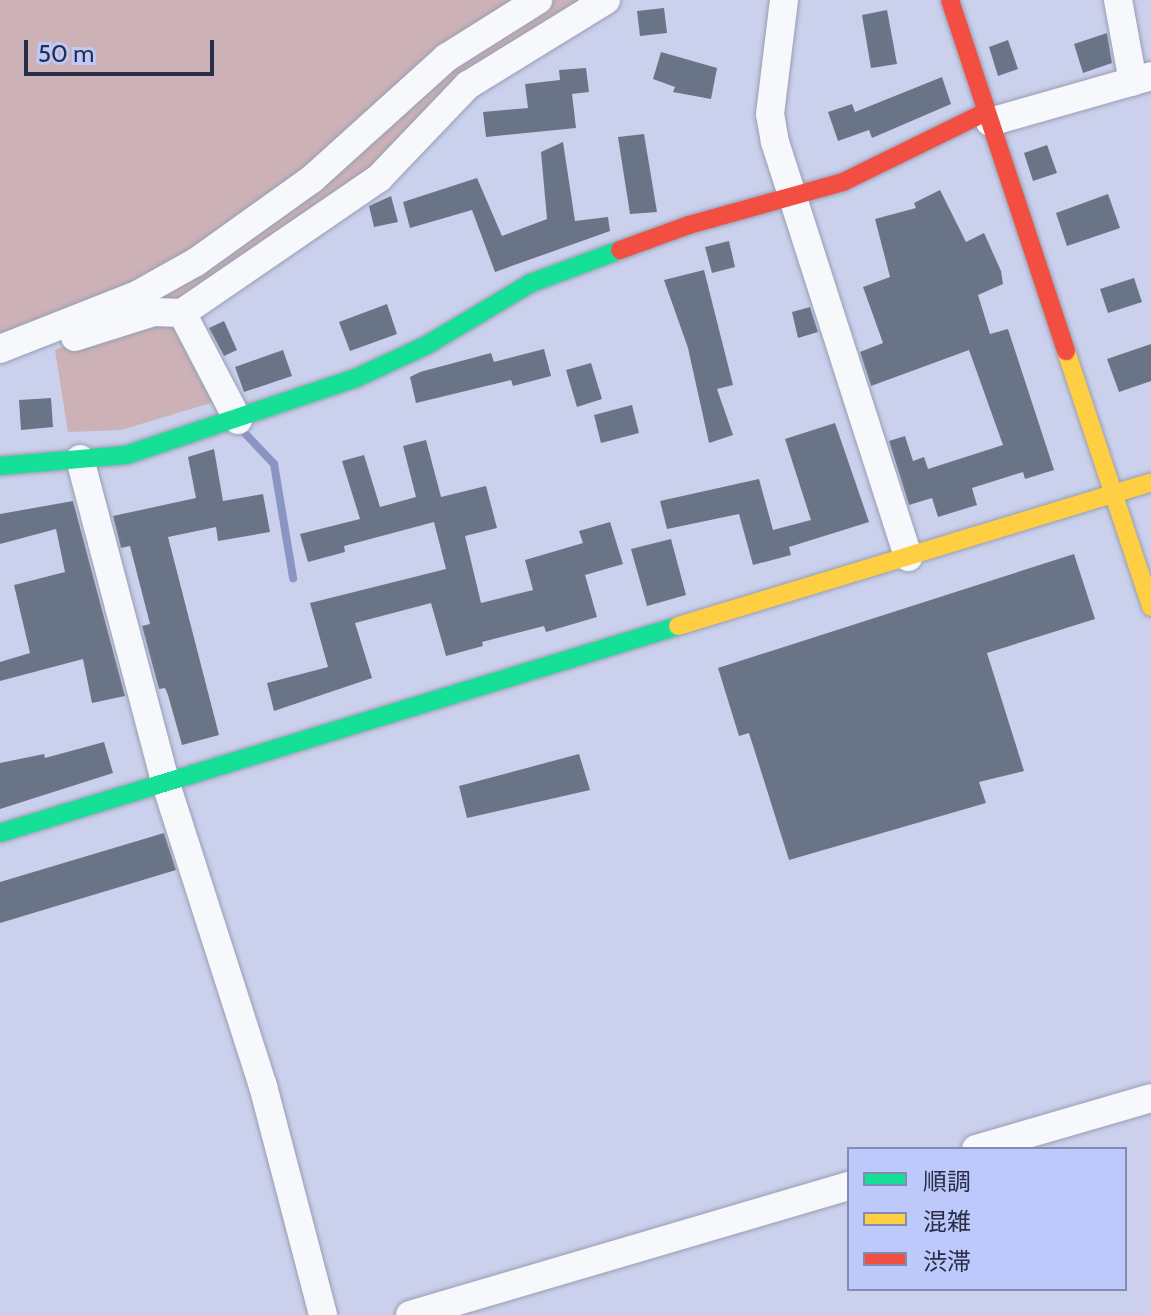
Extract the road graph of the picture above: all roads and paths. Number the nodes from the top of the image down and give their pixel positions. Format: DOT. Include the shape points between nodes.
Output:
graph roads {
  1 [pos="538,0"];
  2 [pos="606,0"];
  3 [pos="784,0"];
  4 [pos="950,0"];
  5 [pos="1118,0"];
  6 [pos="1142,79"];
  7 [pos="988,117"];
  8 [pos="795,198"];
  9 [pos="182,313"];
  10 [pos="0,349"];
  11 [pos="238,420"];
  12 [pos="80,459"];
  13 [pos="0,466"];
  14 [pos="1151,482"];
  15 [pos="1112,494"];
  16 [pos="908,557"];
  17 [pos="1151,607"];
  18 [pos="166,784"];
  19 [pos="0,833"];
  20 [pos="1151,1098"];
  21 [pos="983,1147"];
  22 [pos="847,1187"];
  23 [pos="323,1315"];
  24 [pos="410,1315"];
  1 -- 10 [label="street" via="446,58 312,179 196,262 124,301"];
  2 -- 9 [label="street" via="468,85 368,186"];
  3 -- 8 [label="street" via="770,114"];
  4 -- 7 [label="street"];
  5 -- 6 [label="street"];
  6 -- 7 [label="street"];
  7 -- 8 [label="street"];
  7 -- 15 [label="street"];
  8 -- 11 [label="street" via="689,225 531,283 370,371"];
  8 -- 16 [label="street"];
  9 -- 10 [label="street" via="154,312 61,341"];
  9 -- 11 [label="street"];
  11 -- 12 [label="street" via="126,455"];
  12 -- 13 [label="street"];
  12 -- 18 [label="street"];
  14 -- 15 [label="street"];
  15 -- 16 [label="street"];
  15 -- 17 [label="street"];
  16 -- 18 [label="street"];
  18 -- 19 [label="street"];
  18 -- 23 [label="street" via="263,1086"];
  20 -- 21 [label="street"];
  22 -- 24 [label="street"];
}
